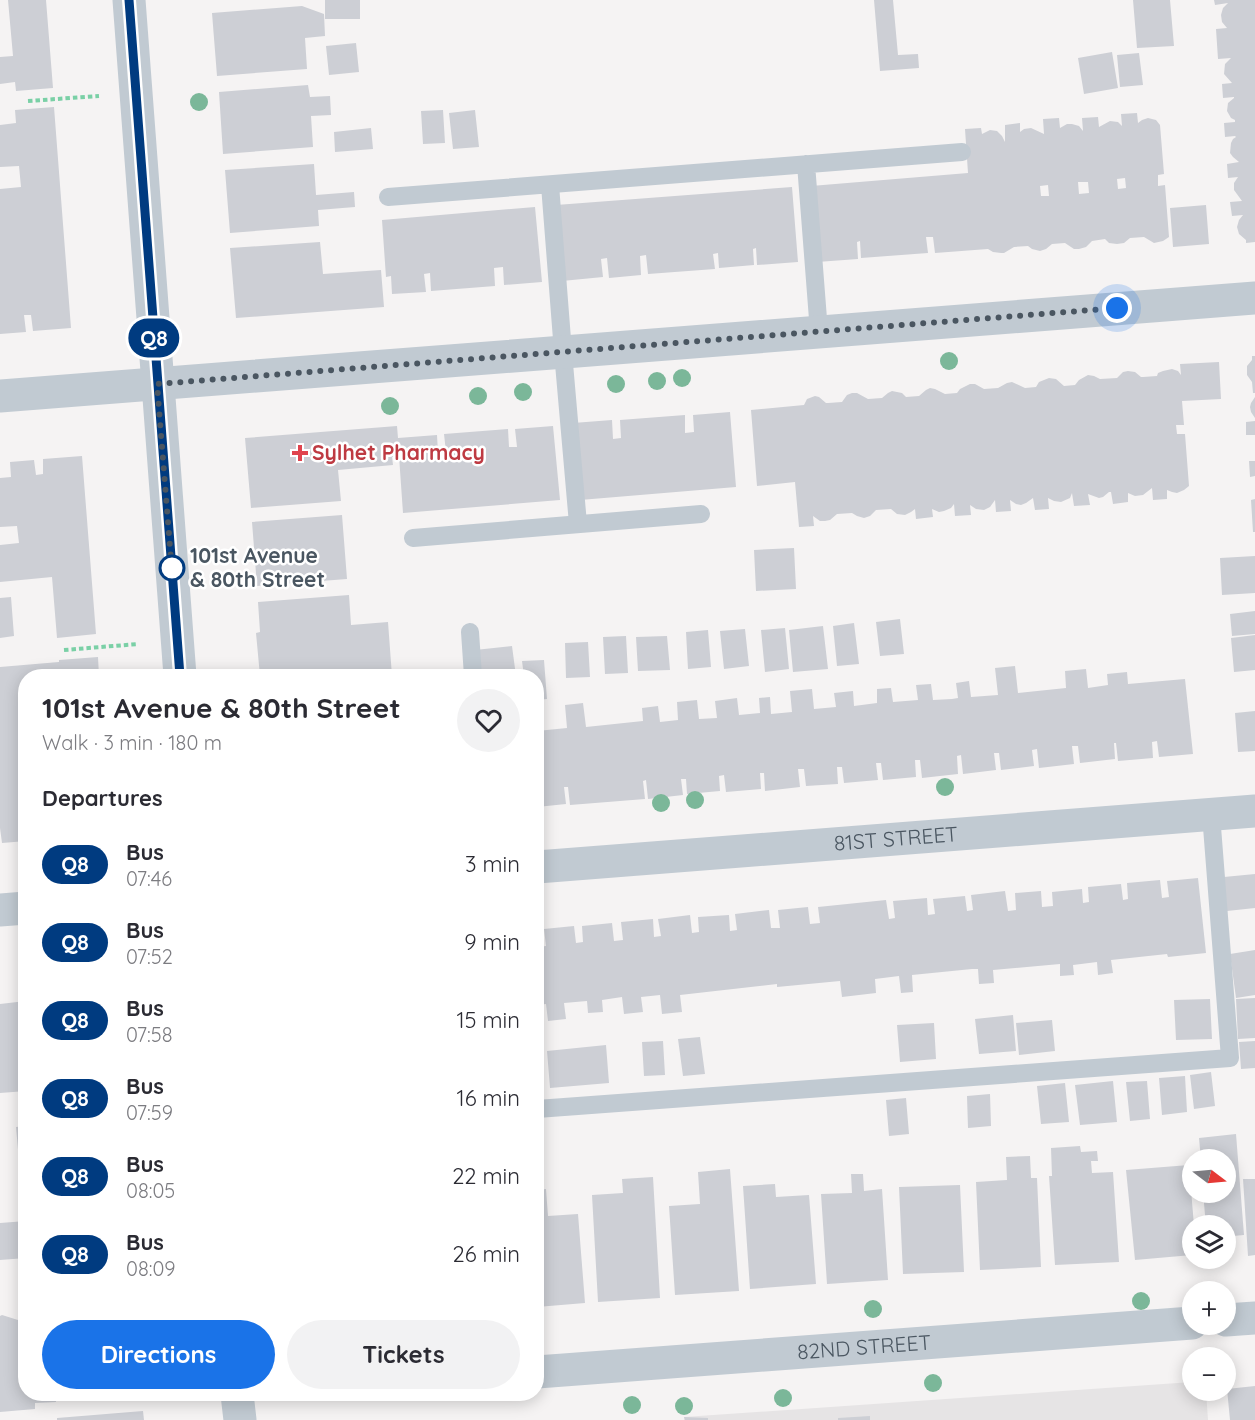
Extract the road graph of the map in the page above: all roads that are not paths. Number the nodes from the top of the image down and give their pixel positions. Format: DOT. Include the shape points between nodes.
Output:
graph roads {
  1 [pos="129,0"];
  2 [pos="962,152"];
  3 [pos="806,164"];
  4 [pos="550,184"];
  5 [pos="388,197"];
  6 [pos="1255,298"];
  7 [pos="819,332"];
  8 [pos="562,352"];
  9 [pos="157,384"];
  10 [pos="0,396"];
  11 [pos="701,514"];
  12 [pos="578,524"];
  13 [pos="413,538"];
  14 [pos="470,632"];
  15 [pos="180,669"];
  16 [pos="473,669"];
  17 [pos="1255,811"];
  18 [pos="1211,814"];
  19 [pos="544,866"];
  20 [pos="18,909"];
  21 [pos="0,910"];
  22 [pos="544,1108"];
  23 [pos="1255,1318"];
  24 [pos="1236,1319"];
  25 [pos="1182,1324"];
  26 [pos="544,1371"];
  1 -- 9 [label="street"];
  2 -- 3 [label="lane"];
  3 -- 4 [label="lane"];
  3 -- 7 [label="lane"];
  4 -- 5 [label="lane"];
  4 -- 8 [label="lane"];
  6 -- 7 [label="street"];
  7 -- 8 [label="street"];
  8 -- 9 [label="street"];
  8 -- 12 [label="lane"];
  9 -- 10 [label="street"];
  9 -- 15 [label="street"];
  11 -- 12 [label="lane"];
  12 -- 13 [label="lane"];
  14 -- 16 [label="lane"];
  17 -- 18 [label="street, 81ST STREET"];
  18 -- 19 [label="street, 81ST STREET"];
  18 -- 22 [label="lane" via="1230,1058"];
  20 -- 21 [label="street"];
  23 -- 24 [label="street"];
  25 -- 26 [label="street, 82ND STREET"];
}
